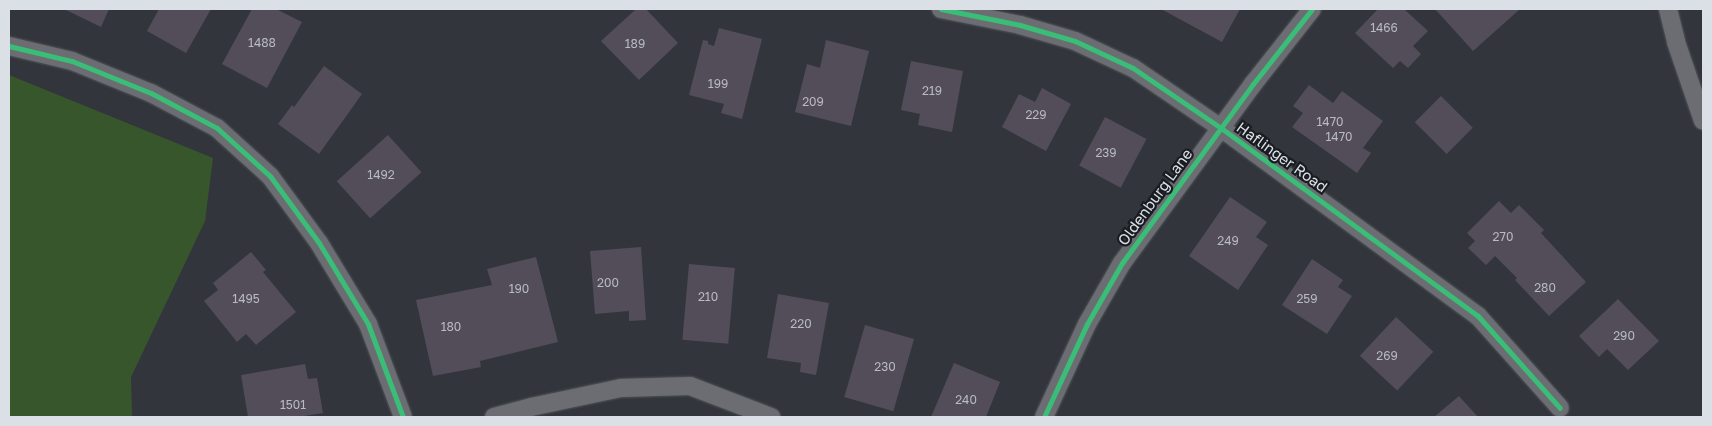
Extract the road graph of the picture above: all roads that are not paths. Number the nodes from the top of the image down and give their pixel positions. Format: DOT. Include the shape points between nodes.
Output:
graph roads {
  1 [pos="941,9"];
  2 [pos="1312,9"];
  3 [pos="1668,9"];
  4 [pos="9,46"];
  5 [pos="1703,121"];
  6 [pos="1221,128"];
  7 [pos="1560,408"];
  8 [pos="403,417"];
  9 [pos="494,417"];
  10 [pos="771,417"];
  11 [pos="1044,417"];
  1 -- 6 [label="street, Haflinger Road" via="1020,25 1075,41 1133,68"];
  2 -- 6 [label="street, Oldenburg Lane"];
  3 -- 5 [label="street"];
  4 -- 8 [label="street" via="72,61 151,93 217,128 270,176 319,243 368,324"];
  6 -- 7 [label="street, Haflinger Road" via="1478,316"];
  6 -- 11 [label="street, Oldenburg Lane" via="1122,263 1087,324"];
  9 -- 10 [label="street" via="621,388 690,386"];
}
